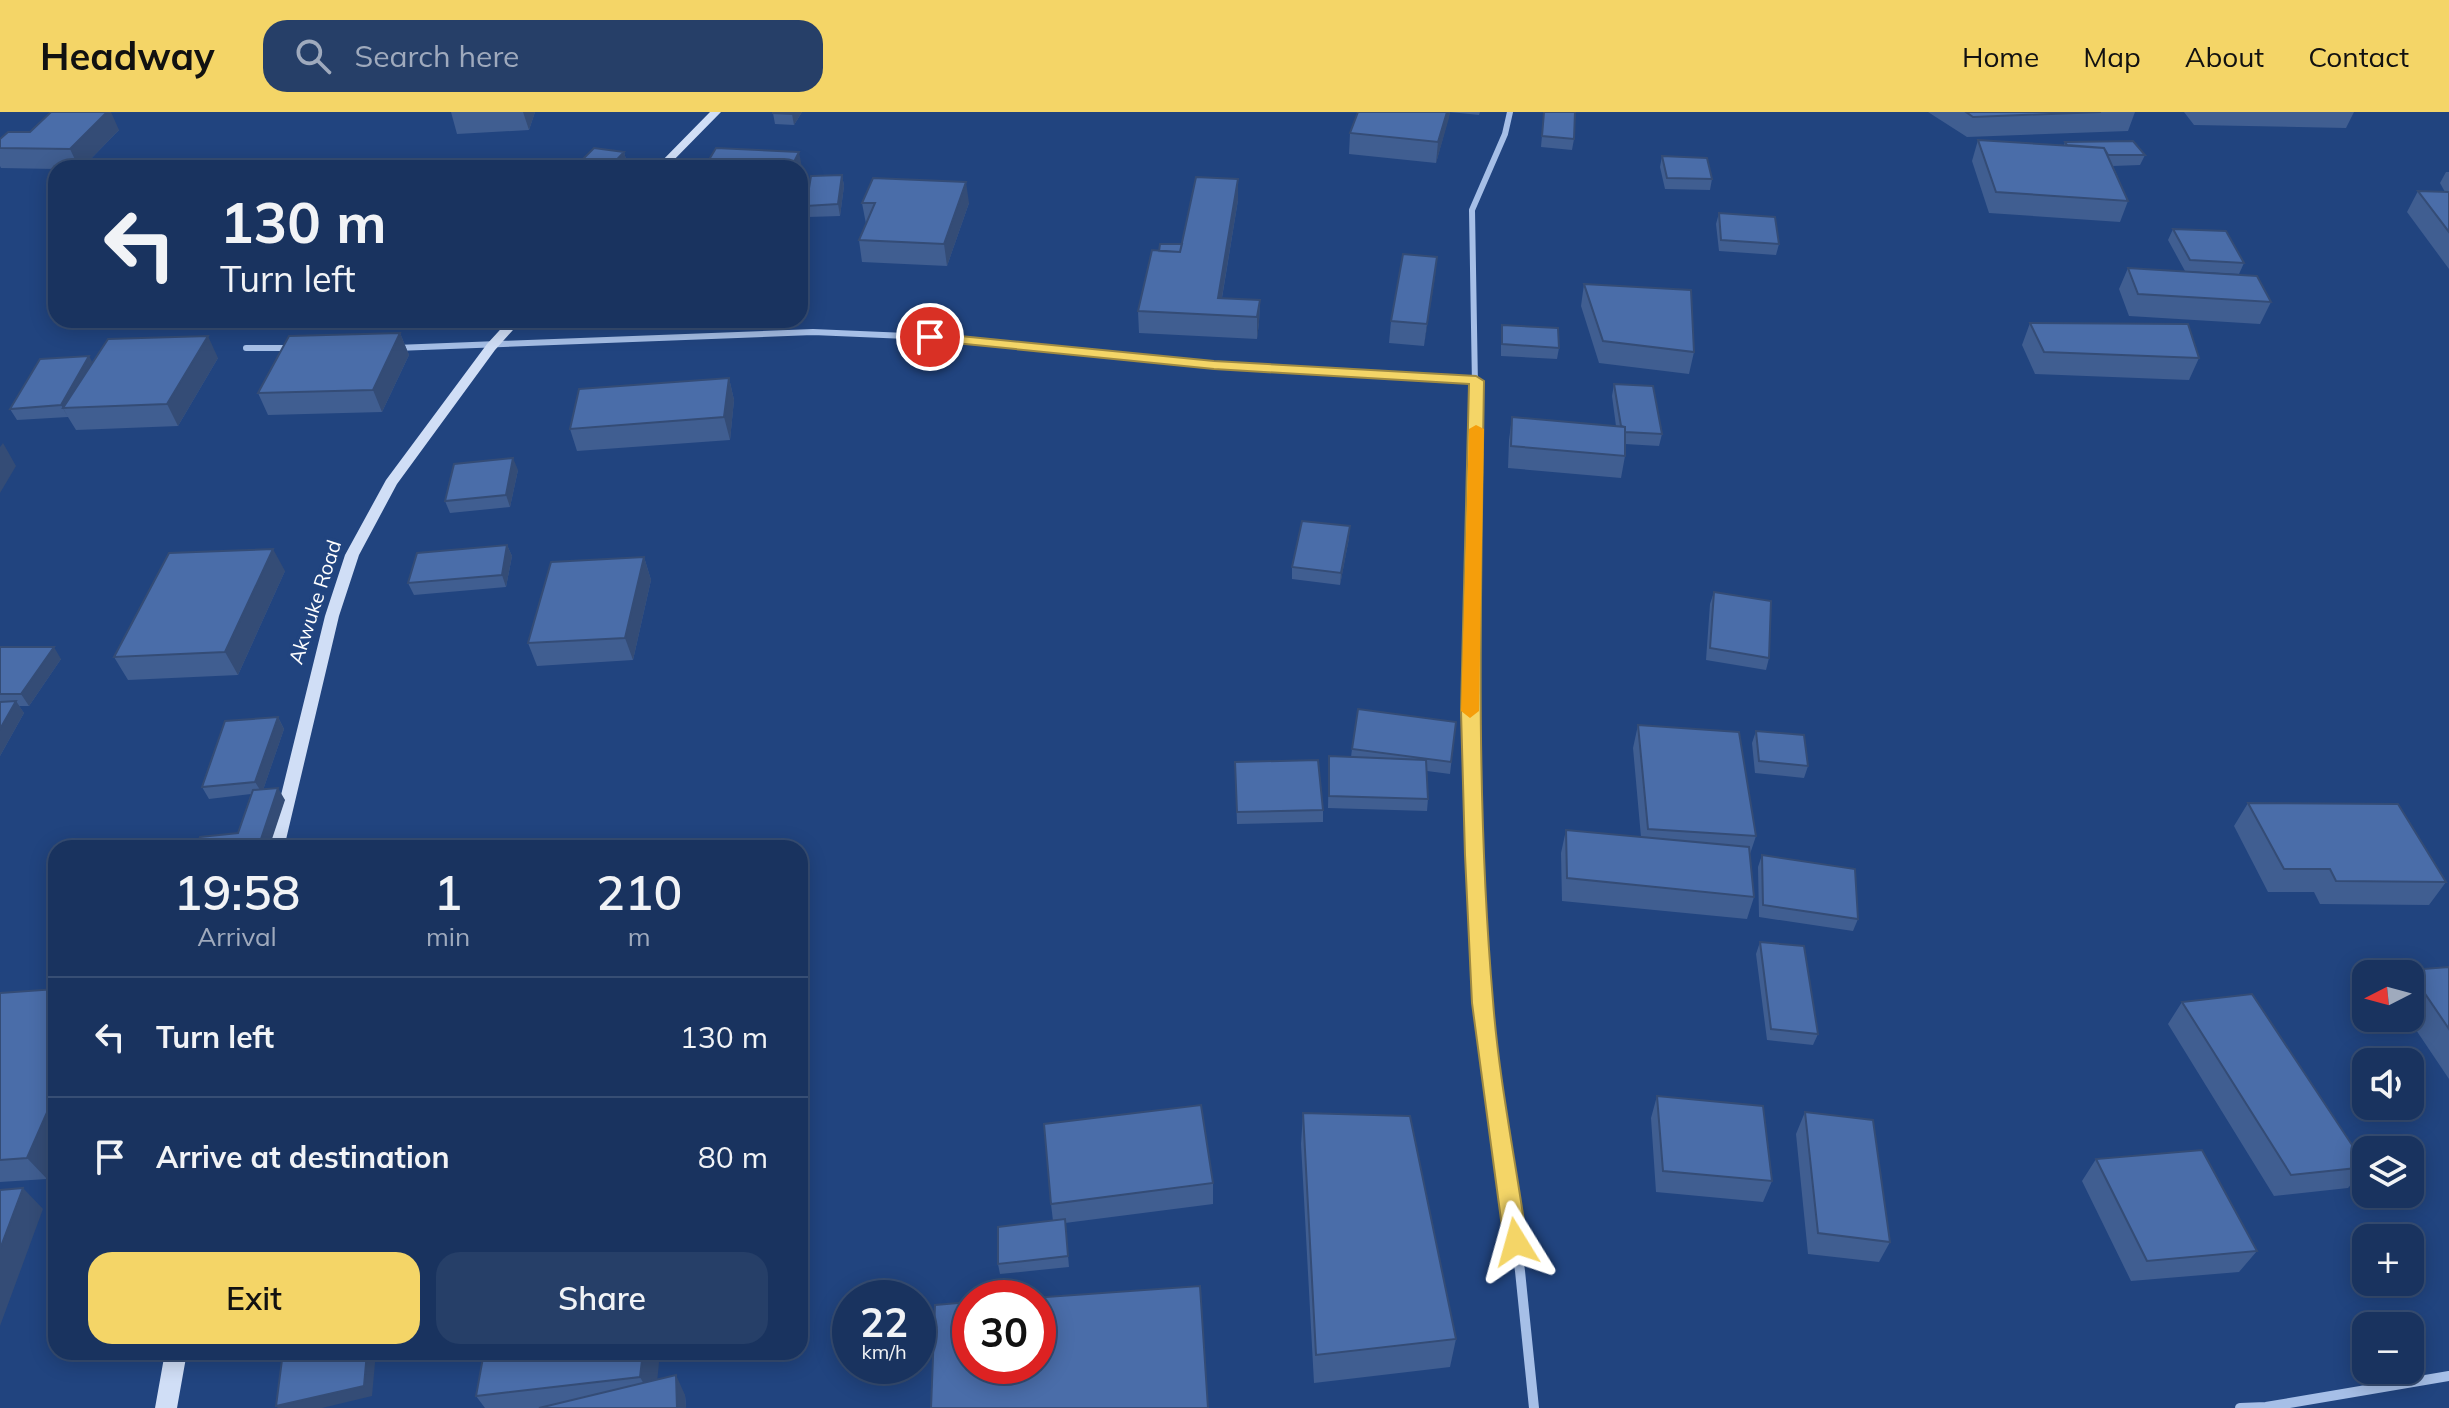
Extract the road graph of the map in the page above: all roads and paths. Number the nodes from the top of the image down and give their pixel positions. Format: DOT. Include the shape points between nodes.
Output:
graph roads {
  1 [pos="716,112"];
  2 [pos="1510,112"];
  3 [pos="668,160"];
  4 [pos="509,328"];
  5 [pos="491,347"];
  6 [pos="246,348"];
  7 [pos="307,348"];
  8 [pos="384,348"];
  9 [pos="1476,381"];
  10 [pos="278,840"];
  11 [pos="175,1360"];
  12 [pos="2449,1376"];
  13 [pos="166,1408"];
  14 [pos="1534,1408"];
  15 [pos="2240,1408"];
  1 -- 3 [label="main road"];
  2 -- 9 [label="street" via="1472,210"];
  4 -- 5 [label="main road, Akwuke Road"];
  5 -- 8 [label="street"];
  5 -- 9 [label="street" via="813,332"];
  5 -- 10 [label="main road, Akwuke Road" via="391,483 352,555 332,616"];
  6 -- 7 [label="street"];
  9 -- 14 [label="street" via="1470,711 1482,1003"];
  11 -- 13 [label="main road"];
  12 -- 15 [label="street"];
}
